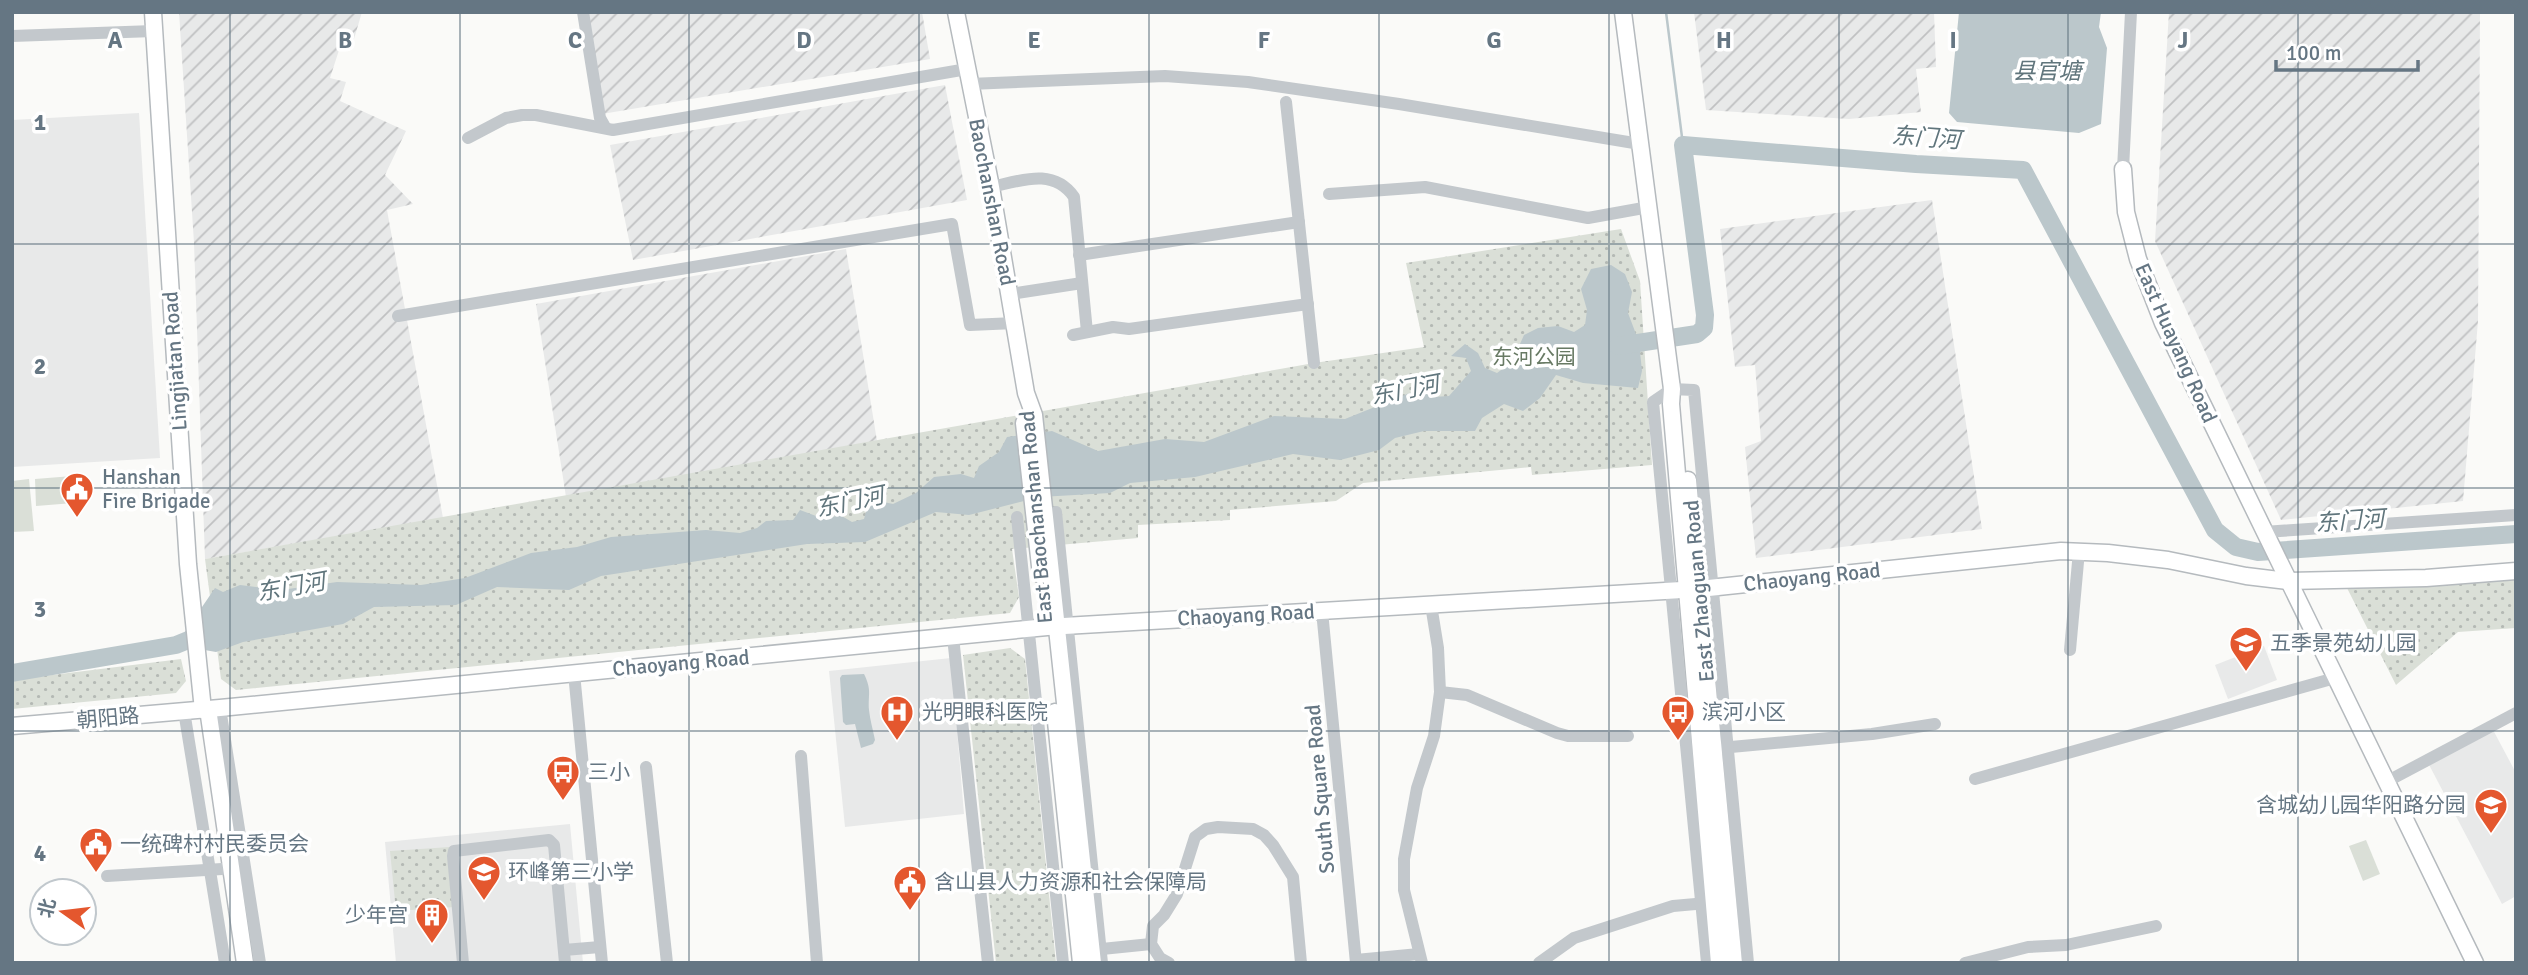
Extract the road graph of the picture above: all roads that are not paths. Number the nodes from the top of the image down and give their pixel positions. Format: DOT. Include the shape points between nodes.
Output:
graph roads {
  1 [pos="153,12"];
  2 [pos="583,12"];
  3 [pos="956,12"];
  4 [pos="1623,12"];
  5 [pos="2130,12"];
  6 [pos="154,31"];
  7 [pos="12,36"];
  8 [pos="968,77"];
  9 [pos="1286,102"];
  10 [pos="605,127"];
  11 [pos="468,138"];
  12 [pos="1640,144"];
  13 [pos="2123,169"];
  14 [pos="990,187"];
  15 [pos="1329,194"];
  16 [pos="1649,207"];
  17 [pos="1299,222"];
  18 [pos="1079,256"];
  19 [pos="1082,282"];
  20 [pos="1010,294"];
  21 [pos="1308,304"];
  22 [pos="398,316"];
  23 [pos="1015,323"];
  24 [pos="1087,332"];
  25 [pos="1073,335"];
  26 [pos="1314,363"];
  27 [pos="1672,389"];
  28 [pos="1026,393"];
  29 [pos="1056,512"];
  30 [pos="2516,515"];
  31 [pos="1017,517"];
  32 [pos="2266,534"];
  33 [pos="2079,551"];
  34 [pos="2516,571"];
  35 [pos="2286,575"];
  36 [pos="1692,589"];
  37 [pos="1432,605"];
  38 [pos="1322,611"];
  39 [pos="1057,626"];
  40 [pos="1028,629"];
  41 [pos="953,637"];
  42 [pos="2070,650"];
  43 [pos="574,673"];
  44 [pos="2335,678"];
  45 [pos="1440,692"];
  46 [pos="203,710"];
  47 [pos="2516,713"];
  48 [pos="1935,724"];
  49 [pos="12,726"];
  50 [pos="1628,736"];
  51 [pos="1713,748"];
  52 [pos="801,756"];
  53 [pos="646,766"];
  54 [pos="1975,779"];
  55 [pos="2386,782"];
  56 [pos="216,869"];
  57 [pos="107,876"];
  58 [pos="1707,903"];
  59 [pos="2156,926"];
  60 [pos="1151,944"];
  61 [pos="600,947"];
  62 [pos="564,956"];
  63 [pos="1091,956"];
  64 [pos="1421,958"];
  65 [pos="1356,961"];
  66 [pos="225,963"];
  67 [pos="236,963"];
  68 [pos="246,963"];
  69 [pos="260,963"];
  70 [pos="463,963"];
  71 [pos="602,963"];
  72 [pos="667,963"];
  73 [pos="817,963"];
  74 [pos="988,963"];
  75 [pos="1062,963"];
  76 [pos="1168,963"];
  77 [pos="1301,963"];
  78 [pos="1539,963"];
  79 [pos="1706,963"];
  80 [pos="1718,963"];
  81 [pos="1734,963"];
  82 [pos="1748,963"];
  83 [pos="1965,963"];
  84 [pos="2475,963"];
  1 -- 6 [label="main road, Lingjiatan Road"];
  2 -- 10 [label="street"];
  3 -- 8 [label="main road, Baochanshan Road"];
  4 -- 12 [label="main road, East Zhaoguan Road"];
  5 -- 13 [label="street, East Huayang Road"];
  6 -- 7 [label="street"];
  6 -- 46 [label="main road, Lingjiatan Road" via="190,580"];
  8 -- 10 [label="street" via="613,130"];
  8 -- 12 [label="street" via="1165,76 1248,82"];
  8 -- 14 [label="main road, Baochanshan Road"];
  9 -- 17 [label="street"];
  10 -- 11 [label="street" via="522,115 506,118"];
  12 -- 16 [label="main road, East Zhaoguan Road"];
  13 -- 32 [label="main road, East Huayang Road" via="2126,212 2158,310"];
  14 -- 18 [label="street" via="1037,177 1067,187 1074,197"];
  14 -- 20 [label="main road, Baochanshan Road"];
  15 -- 16 [label="street" via="1425,187 1588,218"];
  16 -- 27 [label="main road, East Zhaoguan Road"];
  17 -- 18 [label="street"];
  17 -- 21 [label="street"];
  18 -- 19 [label="street"];
  19 -- 20 [label="street"];
  19 -- 24 [label="street"];
  20 -- 23 [label="main road, Baochanshan Road"];
  21 -- 24 [label="street"];
  21 -- 26 [label="street"];
  22 -- 23 [label="street" via="952,224 970,325"];
  23 -- 28 [label="main road, Baochanshan Road"];
  24 -- 25 [label="street"];
  27 -- 36 [label="main road, East Zhaoguan Road"];
  27 -- 36 [label="street" via="1694,390"];
  28 -- 39 [label="main road, East Baochanshan Road"];
  29 -- 39 [label="street"];
  30 -- 32 [label="street"];
  31 -- 40 [label="street"];
  32 -- 35 [label="main road, East Huayang Road"];
  33 -- 35 [label="main road, Chaoyang Road" via="2168,560 2246,576"];
  33 -- 36 [label="main road, Chaoyang Road"];
  33 -- 42 [label="street"];
  34 -- 35 [label="main road, Chaoyang Road" via="2426,578"];
  35 -- 44 [label="main road"];
  36 -- 37 [label="main road, Chaoyang Road"];
  36 -- 51 [label="main road, East Zhaoguan Road"];
  36 -- 51 [label="street"];
  36 -- 58 [label="street"];
  37 -- 38 [label="main road, Chaoyang Road"];
  37 -- 45 [label="street"];
  38 -- 39 [label="main road, Chaoyang Road"];
  38 -- 65 [label="street, South Square Road"];
  39 -- 40 [label="main road, Chaoyang Road"];
  39 -- 63 [label="main road, East Baochanshan Road"];
  40 -- 41 [label="main road, Chaoyang Road"];
  40 -- 75 [label="street"];
  41 -- 43 [label="main road, Chaoyang Road"];
  41 -- 74 [label="street"];
  43 -- 46 [label="main road, Chaoyang Road"];
  43 -- 61 [label="street"];
  44 -- 54 [label="street"];
  44 -- 55 [label="main road"];
  45 -- 50 [label="street" via="1467,695 1568,736"];
  45 -- 64 [label="street" via="1404,859 1404,890"];
  46 -- 49 [label="main road, 朝阳路"];
  46 -- 56 [label="main road, Lingjiatan Road"];
  46 -- 68 [label="main road, Lingjiatan Road"];
  46 -- 69 [label="street"];
  47 -- 55 [label="street"];
  48 -- 51 [label="street"];
  51 -- 58 [label="main road, East Zhaoguan Road"];
  51 -- 81 [label="main road, East Zhaoguan Road"];
  51 -- 82 [label="street"];
  52 -- 73 [label="street"];
  53 -- 72 [label="street"];
  55 -- 84 [label="main road"];
  56 -- 57 [label="street"];
  56 -- 66 [label="street"];
  56 -- 67 [label="main road, Lingjiatan Road"];
  58 -- 78 [label="street" via="1673,906 1574,938"];
  58 -- 79 [label="street"];
  58 -- 80 [label="main road, East Zhaoguan Road"];
  59 -- 83 [label="street" via="2066,945 2028,947"];
  60 -- 63 [label="street"];
  60 -- 76 [label="street"];
  60 -- 77 [label="street" via="1153,926 1177,894 1195,837 1206,829 1244,827 1264,835 1293,877"];
  61 -- 62 [label="street"];
  61 -- 71 [label="street"];
  62 -- 70 [label="street" via="552,841 454,851"];
  64 -- 65 [label="street"];
}
